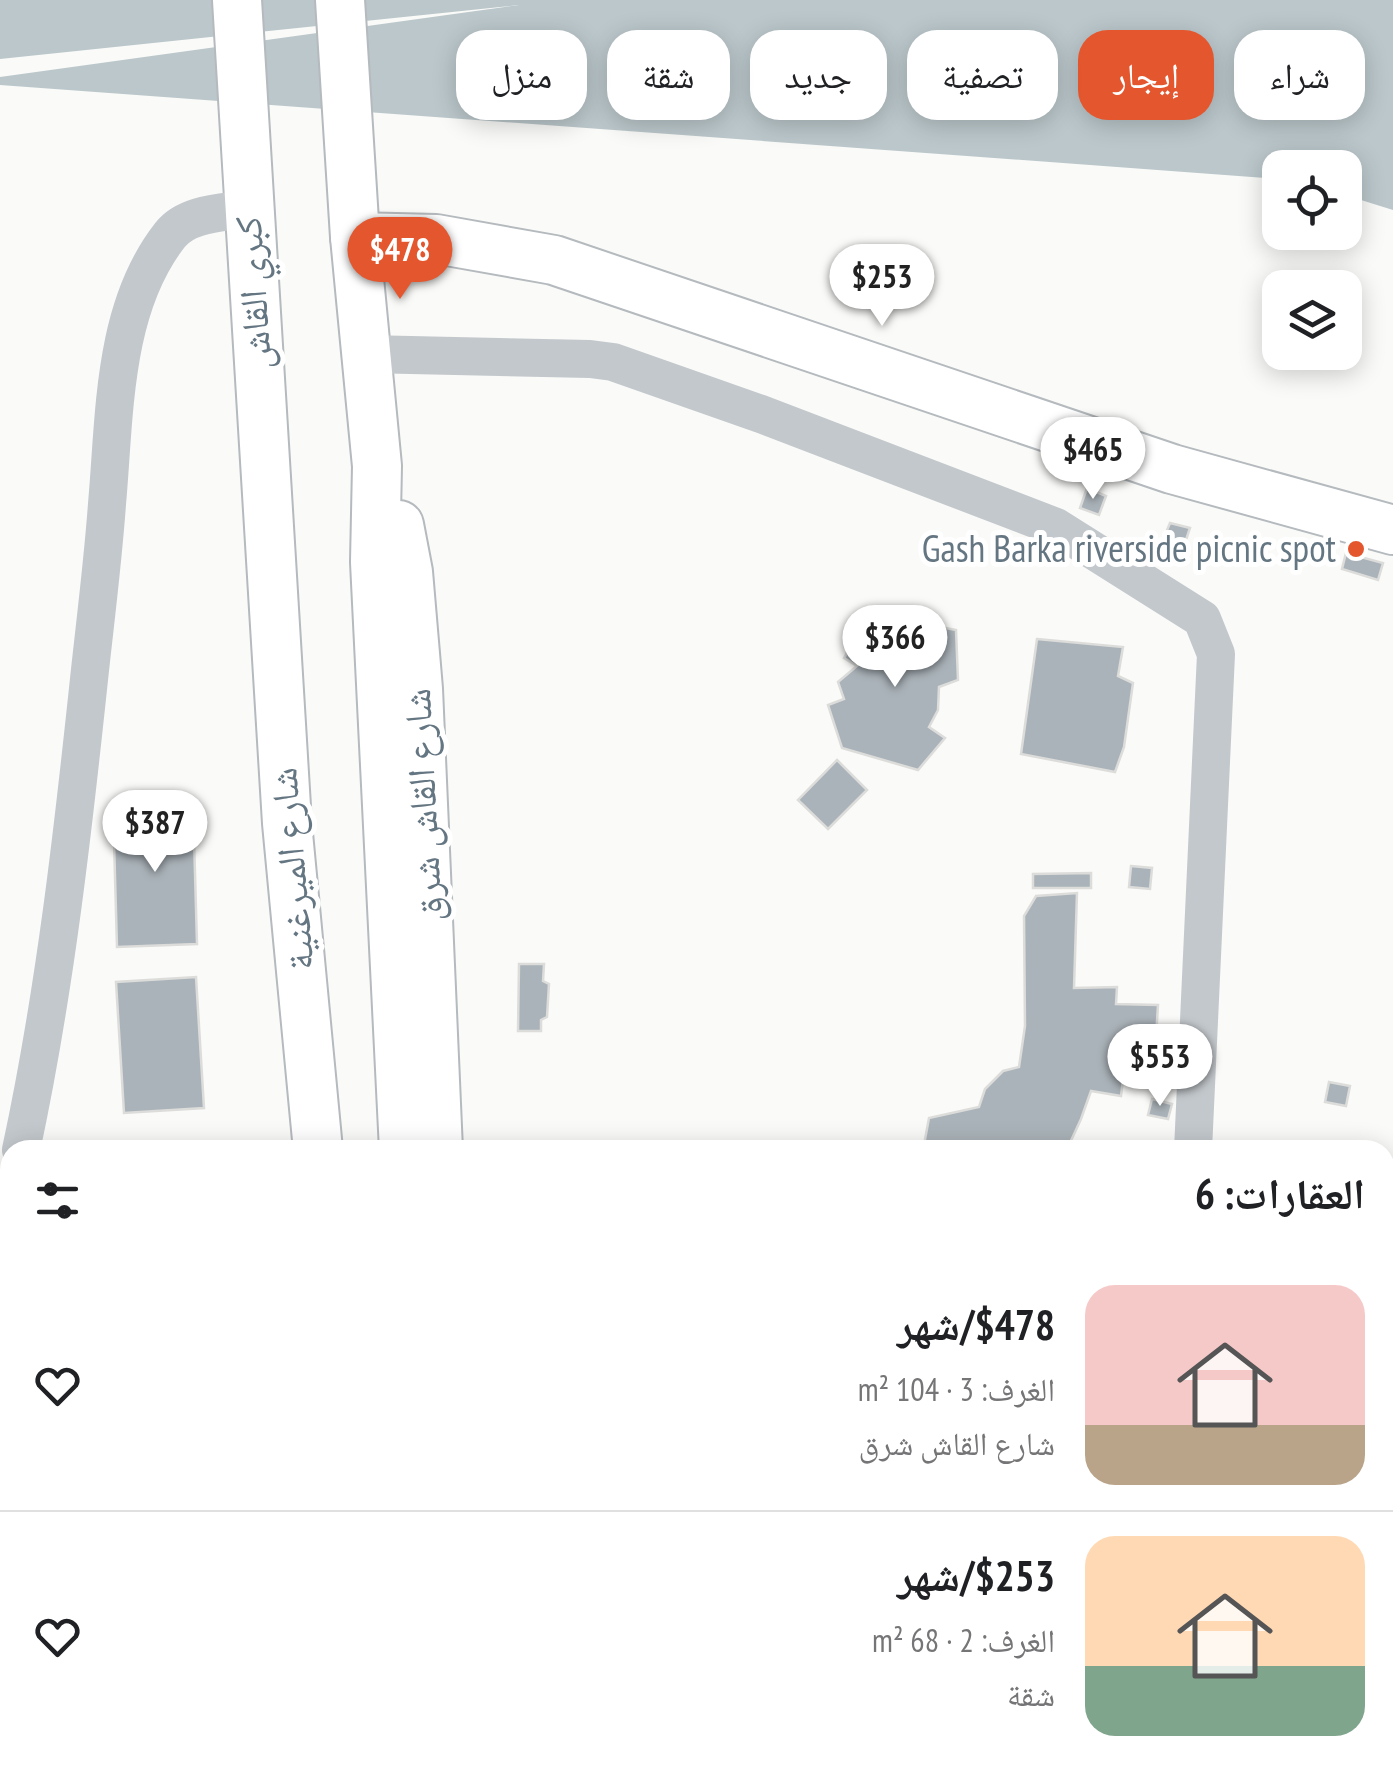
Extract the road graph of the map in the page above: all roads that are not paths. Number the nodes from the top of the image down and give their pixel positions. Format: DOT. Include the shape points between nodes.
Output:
graph roads {
  1 [pos="237,0"];
  2 [pos="340,0"];
  3 [pos="246,188"];
  4 [pos="355,237"];
  5 [pos="366,354"];
  6 [pos="377,466"];
  7 [pos="1393,530"];
  8 [pos="271,587"];
  9 [pos="23,1140"];
  10 [pos="317,1140"];
  11 [pos="404,1140"];
  12 [pos="438,1140"];
  13 [pos="1192,1140"];
  1 -- 3 [label="main road, كبري القاش"];
  2 -- 4 [label="main road, شارع القاش شرق"];
  3 -- 8 [label="main road, كبري القاش"];
  3 -- 9 [label="street" via="173,231 130,316 56,956"];
  4 -- 5 [label="main road, شارع القاش شرق"];
  4 -- 7 [label="main road" via="450,241 554,260 1172,468"];
  5 -- 6 [label="main road, شارع القاش شرق"];
  5 -- 13 [label="street" via="614,362 1056,527 1202,619 1216,654"];
  6 -- 11 [label="main road, شارع القاش شرق" via="375,562"];
  6 -- 12 [label="main road, شارع القاش شرق" via="408,572"];
  8 -- 10 [label="main road, شارع الميرغنية"];
}
